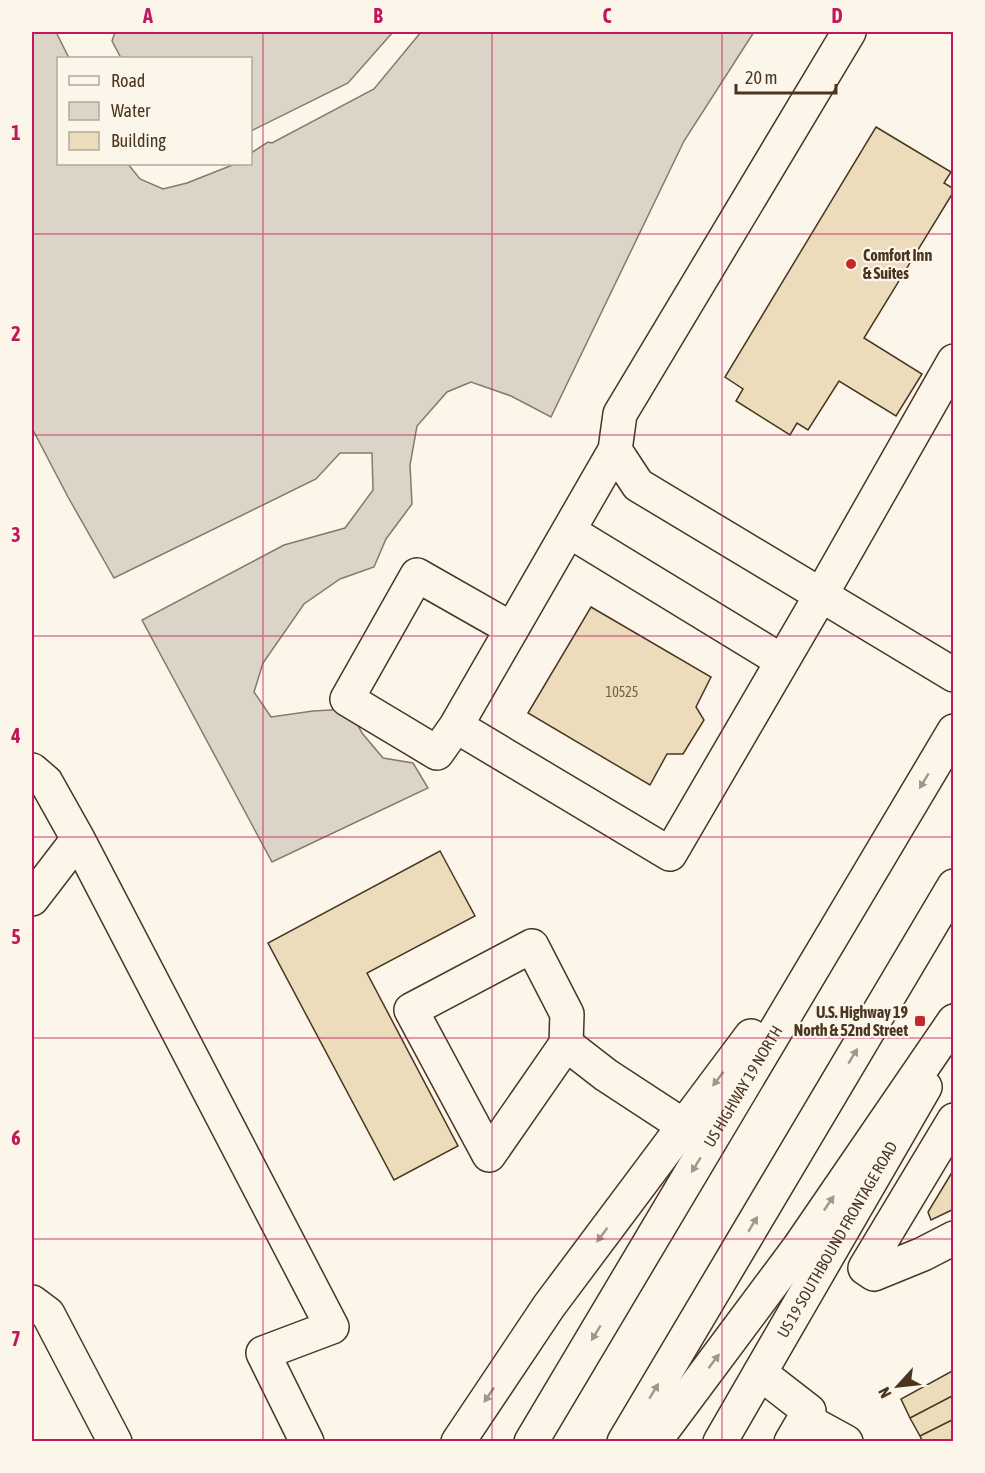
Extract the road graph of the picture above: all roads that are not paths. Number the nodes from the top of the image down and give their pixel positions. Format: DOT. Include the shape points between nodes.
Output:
graph roads {
  1 [pos="849,32"];
  2 [pos="954,361"];
  3 [pos="615,450"];
  4 [pos="569,531"];
  5 [pos="821,595"];
  6 [pos="512,629"];
  7 [pos="782,661"];
  8 [pos="954,675"];
  9 [pos="456,726"];
  10 [pos="954,731"];
  11 [pos="32,770"];
  12 [pos="78,839"];
  13 [pos="954,886"];
  14 [pos="854,898"];
  15 [pos="32,899"];
  16 [pos="954,1021"];
  17 [pos="954,1037"];
  18 [pos="566,1044"];
  19 [pos="954,1120"];
  20 [pos="684,1126"];
  21 [pos="954,1238"];
  22 [pos="32,1302"];
  23 [pos="760,1373"];
  24 [pos="798,1430"];
  25 [pos="115,1442"];
  26 [pos="307,1442"];
  27 [pos="458,1442"];
  28 [pos="531,1442"];
  29 [pos="624,1442"];
  30 [pos="654,1442"];
  31 [pos="720,1442"];
  32 [pos="846,1442"];
  1 -- 3 [label="main road" via="620,414"];
  2 -- 5 [label="main road"];
  3 -- 4 [label="main road"];
  3 -- 5 [label="main road" via="638,485"];
  4 -- 6 [label="main road"];
  4 -- 7 [label="main road"];
  5 -- 7 [label="main road"];
  5 -- 8 [label="main road"];
  6 -- 9 [label="main road"];
  6 -- 9 [label="main road" via="417,574 347,699 437,753"];
  7 -- 9 [label="main road" via="670,854"];
  10 -- 14 [label="main road, US HIGHWAY 19 NORTH, one-way"];
  11 -- 12 [label="main road" via="46,782"];
  12 -- 15 [label="main road"];
  12 -- 26 [label="main road" via="332,1327 263,1353"];
  29 -- 13 [label="main road, one-way"];
  14 -- 20 [label="main road, one-way"];
  14 -- 28 [label="main road, US HIGHWAY 19 NORTH, one-way"];
  30 -- 16 [label="main road, one-way" via="800,1246"];
  17 -- 23 [label="main road, US 19 SOUTHBOUND FRONTAGE ROAD"];
  18 -- 18 [label="main road" via="567,1014 531,946 411,1010 489,1155"];
  18 -- 20 [label="main road"];
  19 -- 21 [label="main road" via="865,1268 874,1274"];
  20 -- 27 [label="main road, one-way" via="549,1306"];
  22 -- 25 [label="main road" via="48,1314"];
  23 -- 24 [label="main road" via="809,1411"];
  23 -- 31 [label="main road, US 19 SOUTHBOUND FRONTAGE ROAD"];
  24 -- 32 [label="main road"];
}
